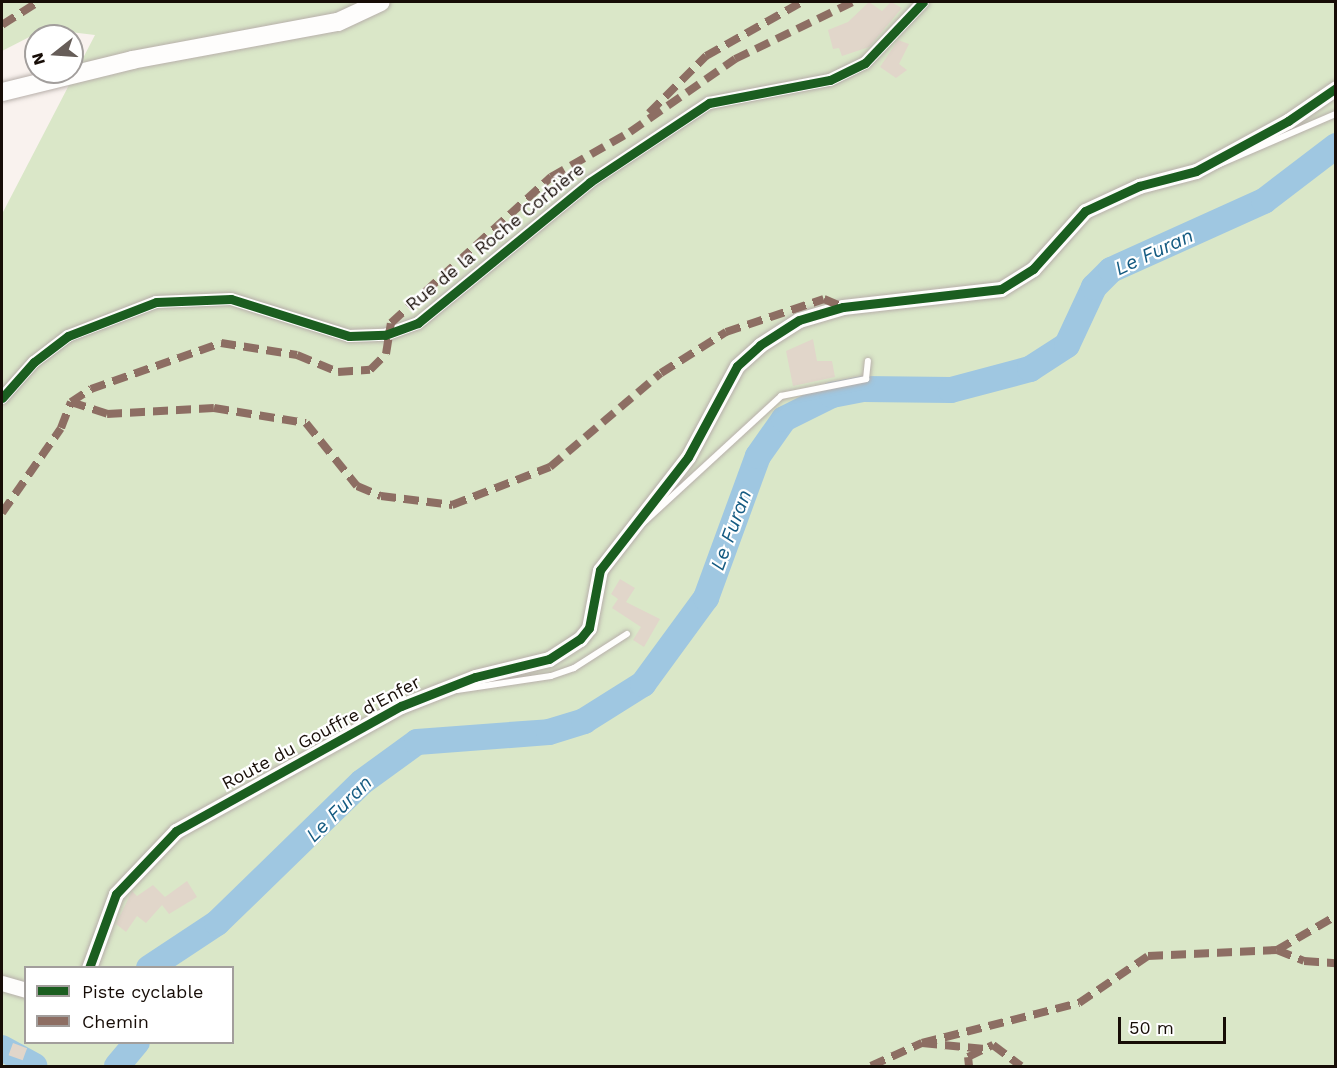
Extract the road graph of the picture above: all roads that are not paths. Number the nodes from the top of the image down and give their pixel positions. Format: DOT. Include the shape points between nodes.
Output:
graph roads {
  1 [pos="381,2"];
  2 [pos="923,2"];
  3 [pos="1335,88"];
  4 [pos="2,92"];
  5 [pos="1335,114"];
  6 [pos="1200,169"];
  7 [pos="868,361"];
  8 [pos="2,398"];
  9 [pos="634,528"];
  10 [pos="627,634"];
  11 [pos="436,691"];
  12 [pos="89,966"];
  13 [pos="2,983"];
  14 [pos="24,989"];
  1 -- 4 [label="main road" via="338,22 170,53"];
  2 -- 8 [label="street, Rue de la Roche Corbière" via="865,63 830,80 708,103 590,182 418,323 385,336 349,336 231,299 156,302 68,336 33,362"];
  3 -- 6 [label="street, Route du Gouffre d'Enfer" via="1288,121"];
  5 -- 6 [label="lane" via="1230,164"];
  6 -- 9 [label="street, Route du Gouffre d'Enfer" via="1139,186 1085,211 1033,269 1001,289 843,307 798,320 737,366 688,457"];
  7 -- 9 [label="lane" via="867,379 781,396 651,520"];
  9 -- 11 [label="street, Route du Gouffre d'Enfer" via="600,570 589,628 580,639 549,659"];
  10 -- 11 [label="lane" via="574,668 551,676"];
  11 -- 12 [label="street, Route du Gouffre d'Enfer" via="262,779 176,831 116,894"];
  13 -- 14 [label="street"];
}
